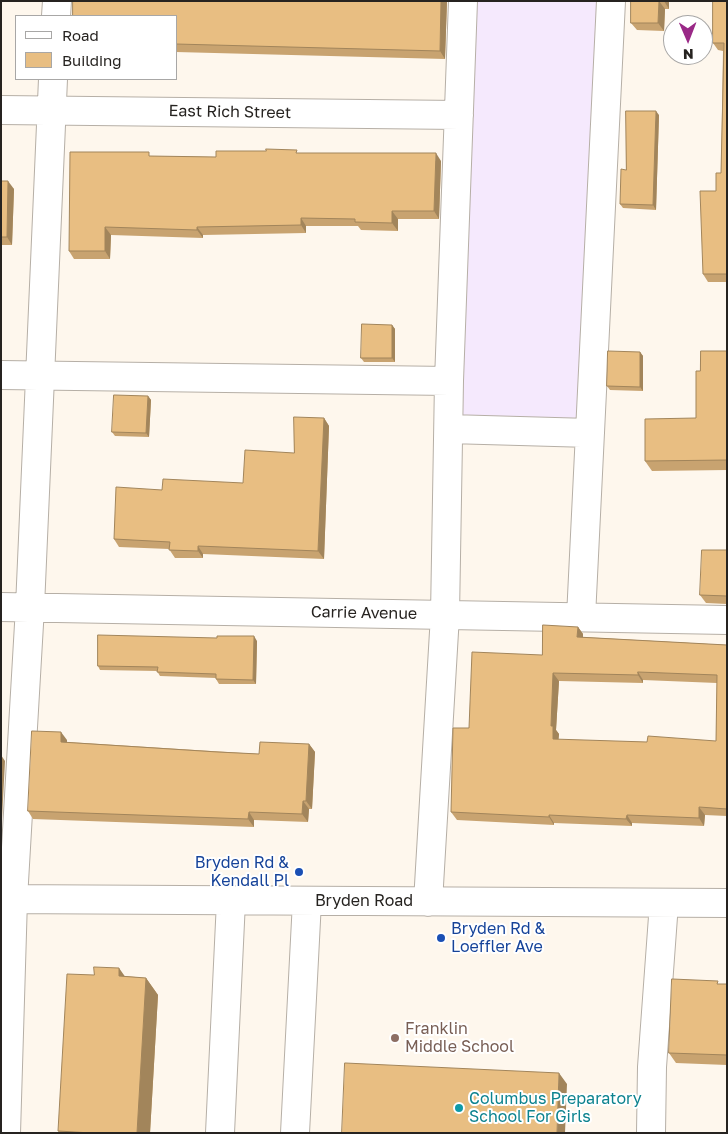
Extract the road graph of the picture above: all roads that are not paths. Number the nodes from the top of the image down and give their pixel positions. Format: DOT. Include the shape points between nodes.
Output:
graph roads {
  1 [pos="57,1"];
  2 [pos="463,1"];
  3 [pos="611,1"];
  4 [pos="56,15"];
  5 [pos="53,80"];
  6 [pos="1,110"];
  7 [pos="52,110"];
  8 [pos="459,115"];
  9 [pos="1,374"];
  10 [pos="40,375"];
  11 [pos="449,381"];
  12 [pos="449,430"];
  13 [pos="590,433"];
  14 [pos="1,606"];
  15 [pos="30,607"];
  16 [pos="445,615"];
  17 [pos="581,617"];
  18 [pos="727,620"];
  19 [pos="7,899"];
  20 [pos="231,901"];
  21 [pos="307,901"];
  22 [pos="428,902"];
  23 [pos="664,903"];
  24 [pos="727,903"];
  25 [pos="6,1133"];
  26 [pos="220,1133"];
  27 [pos="296,1133"];
  28 [pos="651,1133"];
  1 -- 4 [label="street"];
  2 -- 8 [label="street"];
  3 -- 13 [label="street"];
  5 -- 7 [label="street"];
  6 -- 7 [label="street, East Rich Street"];
  7 -- 8 [label="street, East Rich Street"];
  7 -- 10 [label="street"];
  8 -- 11 [label="street"];
  9 -- 10 [label="street"];
  10 -- 11 [label="street"];
  10 -- 15 [label="street"];
  11 -- 12 [label="street"];
  12 -- 13 [label="street"];
  12 -- 16 [label="street"];
  13 -- 17 [label="street"];
  14 -- 15 [label="street, Carrie Avenue"];
  15 -- 16 [label="street, Carrie Avenue"];
  15 -- 19 [label="street"];
  16 -- 17 [label="street, Carrie Avenue"];
  16 -- 22 [label="street"];
  17 -- 18 [label="street, Carrie Avenue"];
  19 -- 20 [label="street, Bryden Road"];
  19 -- 25 [label="street"];
  20 -- 21 [label="street, Bryden Road"];
  20 -- 26 [label="street"];
  21 -- 22 [label="street, Bryden Road"];
  21 -- 27 [label="street"];
  22 -- 23 [label="street, Bryden Road"];
  23 -- 24 [label="street, Bryden Road"];
  23 -- 28 [label="street" via="652,1067"];
}
